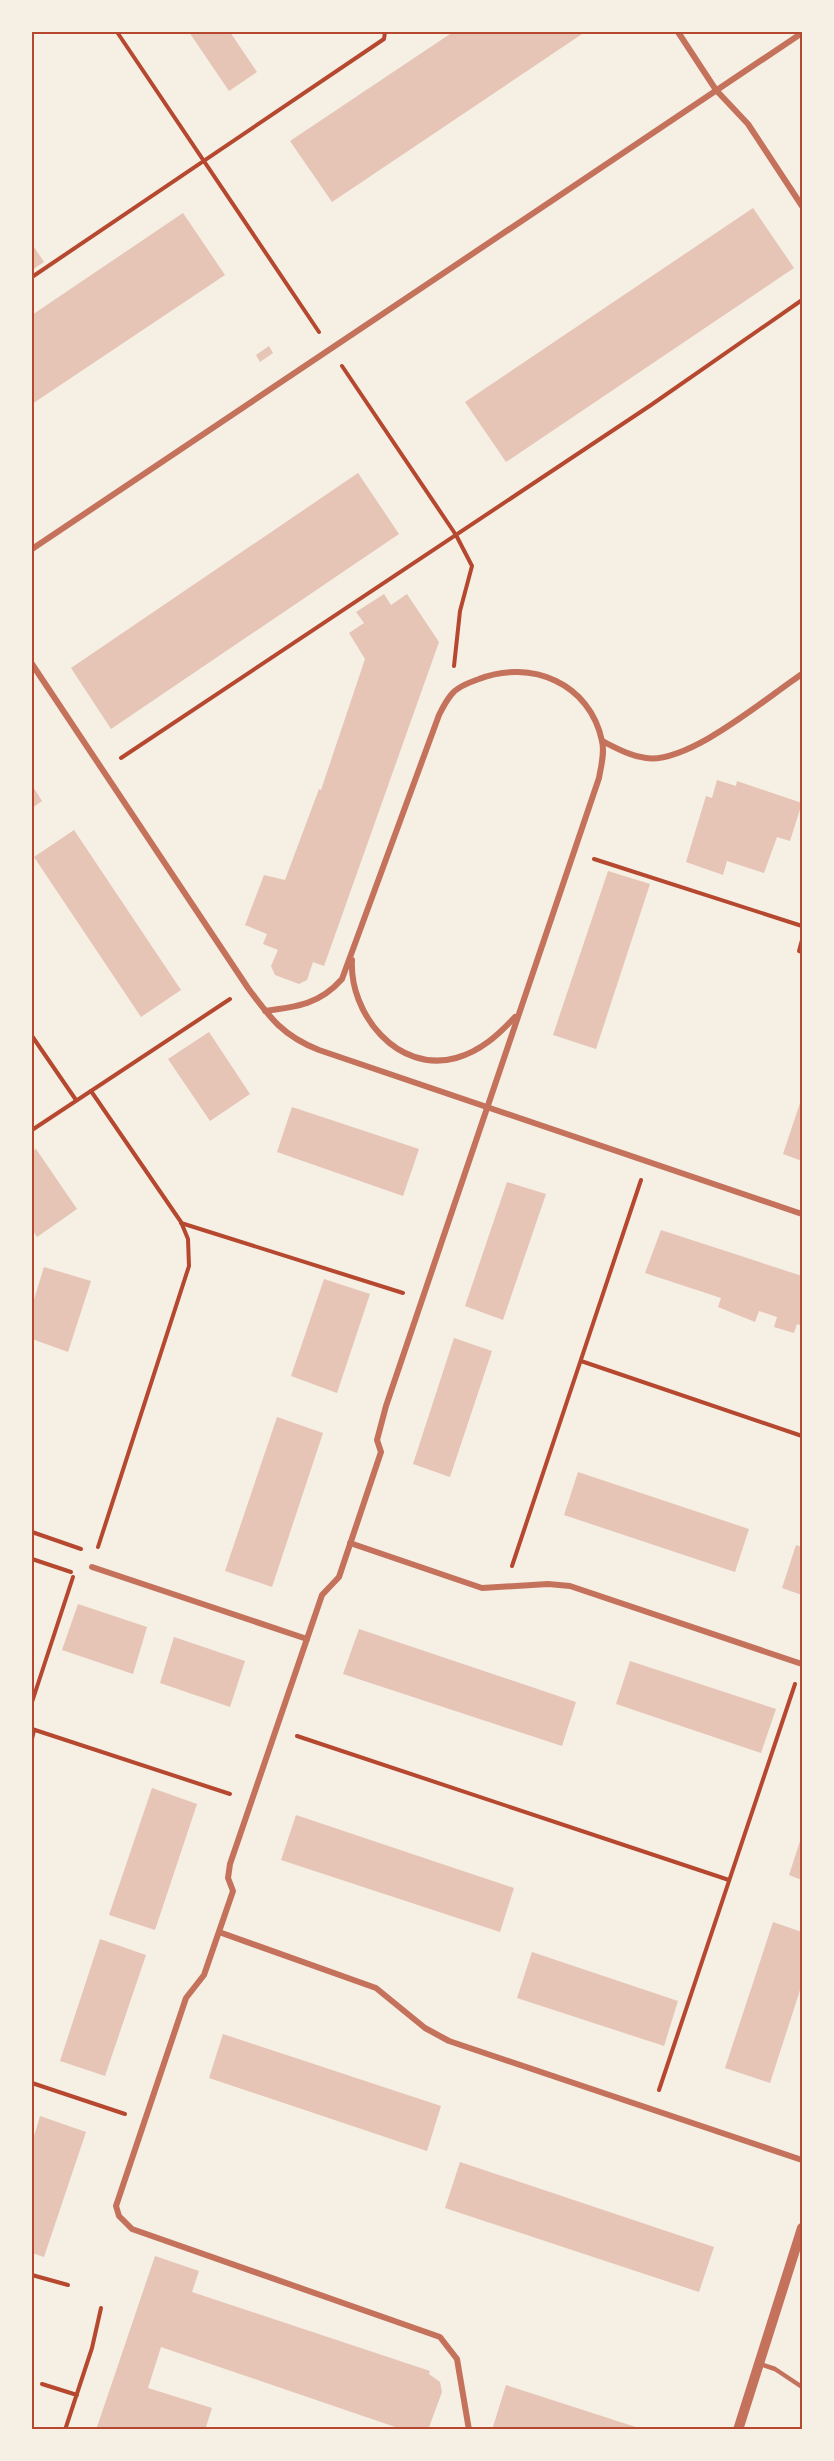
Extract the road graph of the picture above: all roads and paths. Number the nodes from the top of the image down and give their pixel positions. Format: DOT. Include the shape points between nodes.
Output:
graph roads {
  1 [pos="117,32"];
  2 [pos="385,32"];
  3 [pos="678,32"];
  4 [pos="802,33"];
  5 [pos="716,90"];
  6 [pos="205,160"];
  7 [pos="802,206"];
  8 [pos="32,277"];
  9 [pos="802,300"];
  10 [pos="331,350"];
  11 [pos="456,535"];
  12 [pos="32,549"];
  13 [pos="32,664"];
  14 [pos="802,674"];
  15 [pos="452,693"];
  16 [pos="602,741"];
  17 [pos="103,770"];
  18 [pos="573,853"];
  19 [pos="802,926"];
  20 [pos="802,940"];
  21 [pos="802,952"];
  22 [pos="352,956"];
  23 [pos="248,988"];
  24 [pos="265,1011"];
  25 [pos="517,1014"];
  26 [pos="32,1036"];
  27 [pos="91,1091"];
  28 [pos="76,1100"];
  29 [pos="487,1107"];
  30 [pos="32,1130"];
  31 [pos="648,1159"];
  32 [pos="802,1214"];
  33 [pos="181,1222"];
  34 [pos="421,1299"];
  35 [pos="581,1361"];
  36 [pos="802,1436"];
  37 [pos="32,1532"];
  38 [pos="350,1543"];
  39 [pos="96,1554"];
  40 [pos="32,1559"];
  41 [pos="92,1567"];
  42 [pos="74,1573"];
  43 [pos="505,1589"];
  44 [pos="307,1639"];
  45 [pos="802,1664"];
  46 [pos="32,1702"];
  47 [pos="33,1729"];
  48 [pos="276,1729"];
  49 [pos="32,1738"];
  50 [pos="252,1801"];
  51 [pos="729,1880"];
  52 [pos="219,1932"];
  53 [pos="32,2083"];
  54 [pos="653,2109"];
  55 [pos="143,2120"];
  56 [pos="802,2160"];
  57 [pos="802,2228"];
  58 [pos="32,2275"];
  59 [pos="68,2285"];
  60 [pos="101,2308"];
  61 [pos="759,2364"];
  62 [pos="42,2384"];
  63 [pos="802,2387"];
  64 [pos="77,2395"];
  65 [pos="65,2430"];
  66 [pos="469,2430"];
  67 [pos="738,2430"];
  1 -- 6 [label="path"];
  2 -- 6 [label="path" via="384,39"];
  3 -- 5 [label="street"];
  4 -- 5 [label="street"];
  5 -- 7 [label="street" via="748,124"];
  5 -- 10 [label="street"];
  6 -- 8 [label="path"];
  6 -- 10 [label="path"];
  9 -- 11 [label="path"];
  10 -- 11 [label="path"];
  10 -- 12 [label="street"];
  11 -- 15 [label="path" via="472,566 460,611"];
  11 -- 17 [label="path"];
  13 -- 17 [label="street"];
  14 -- 16 [label="street" via="711,736 674,756 646,758"];
  15 -- 16 [label="street" via="507,670 544,676 578,698"];
  15 -- 22 [label="street" via="439,715"];
  16 -- 18 [label="street" via="599,778"];
  17 -- 23 [label="street"];
  18 -- 19 [label="path"];
  18 -- 25 [label="street"];
  20 -- 21 [label="path"];
  22 -- 24 [label="street" via="342,979 330,993 301,1006"];
  22 -- 25 [label="street" via="354,990 370,1023 410,1054 436,1060 454,1059 499,1034"];
  23 -- 24 [label="street"];
  23 -- 27 [label="path"];
  24 -- 29 [label="street" via="278,1027 306,1045"];
  25 -- 29 [label="street"];
  26 -- 28 [label="path"];
  27 -- 28 [label="path"];
  27 -- 33 [label="path"];
  28 -- 30 [label="path"];
  29 -- 31 [label="street"];
  29 -- 34 [label="street"];
  31 -- 32 [label="street"];
  31 -- 35 [label="path"];
  33 -- 34 [label="path"];
  33 -- 39 [label="path" via="188,1239 189,1266"];
  34 -- 38 [label="street" via="379,1426 377,1440 381,1452"];
  35 -- 36 [label="path"];
  35 -- 43 [label="path"];
  37 -- 39 [label="path"];
  38 -- 43 [label="street" via="482,1588"];
  38 -- 44 [label="street" via="339,1577 322,1595"];
  39 -- 41 [label="path"];
  40 -- 42 [label="path"];
  41 -- 42 [label="path" via="88,1577"];
  41 -- 44 [label="street"];
  42 -- 46 [label="path"];
  43 -- 45 [label="street" via="548,1584 570,1586"];
  44 -- 48 [label="street"];
  45 -- 51 [label="path"];
  47 -- 49 [label="path"];
  47 -- 50 [label="path"];
  48 -- 50 [label="street"];
  48 -- 51 [label="path"];
  50 -- 52 [label="street" via="230,1864 228,1878 233,1891"];
  51 -- 54 [label="path"];
  52 -- 54 [label="street" via="376,1988 449,2041"];
  52 -- 55 [label="street" via="204,1975 186,1998"];
  53 -- 55 [label="path"];
  54 -- 56 [label="street"];
  55 -- 66 [label="street" via="116,2206 125,2223 132,2229 440,2337 457,2359"];
  57 -- 61 [label="street"];
  58 -- 59 [label="path"];
  60 -- 64 [label="path"];
  61 -- 63 [label="lane" via="775,2369"];
  61 -- 67 [label="street"];
  62 -- 64 [label="path"];
  64 -- 65 [label="path"];
}
